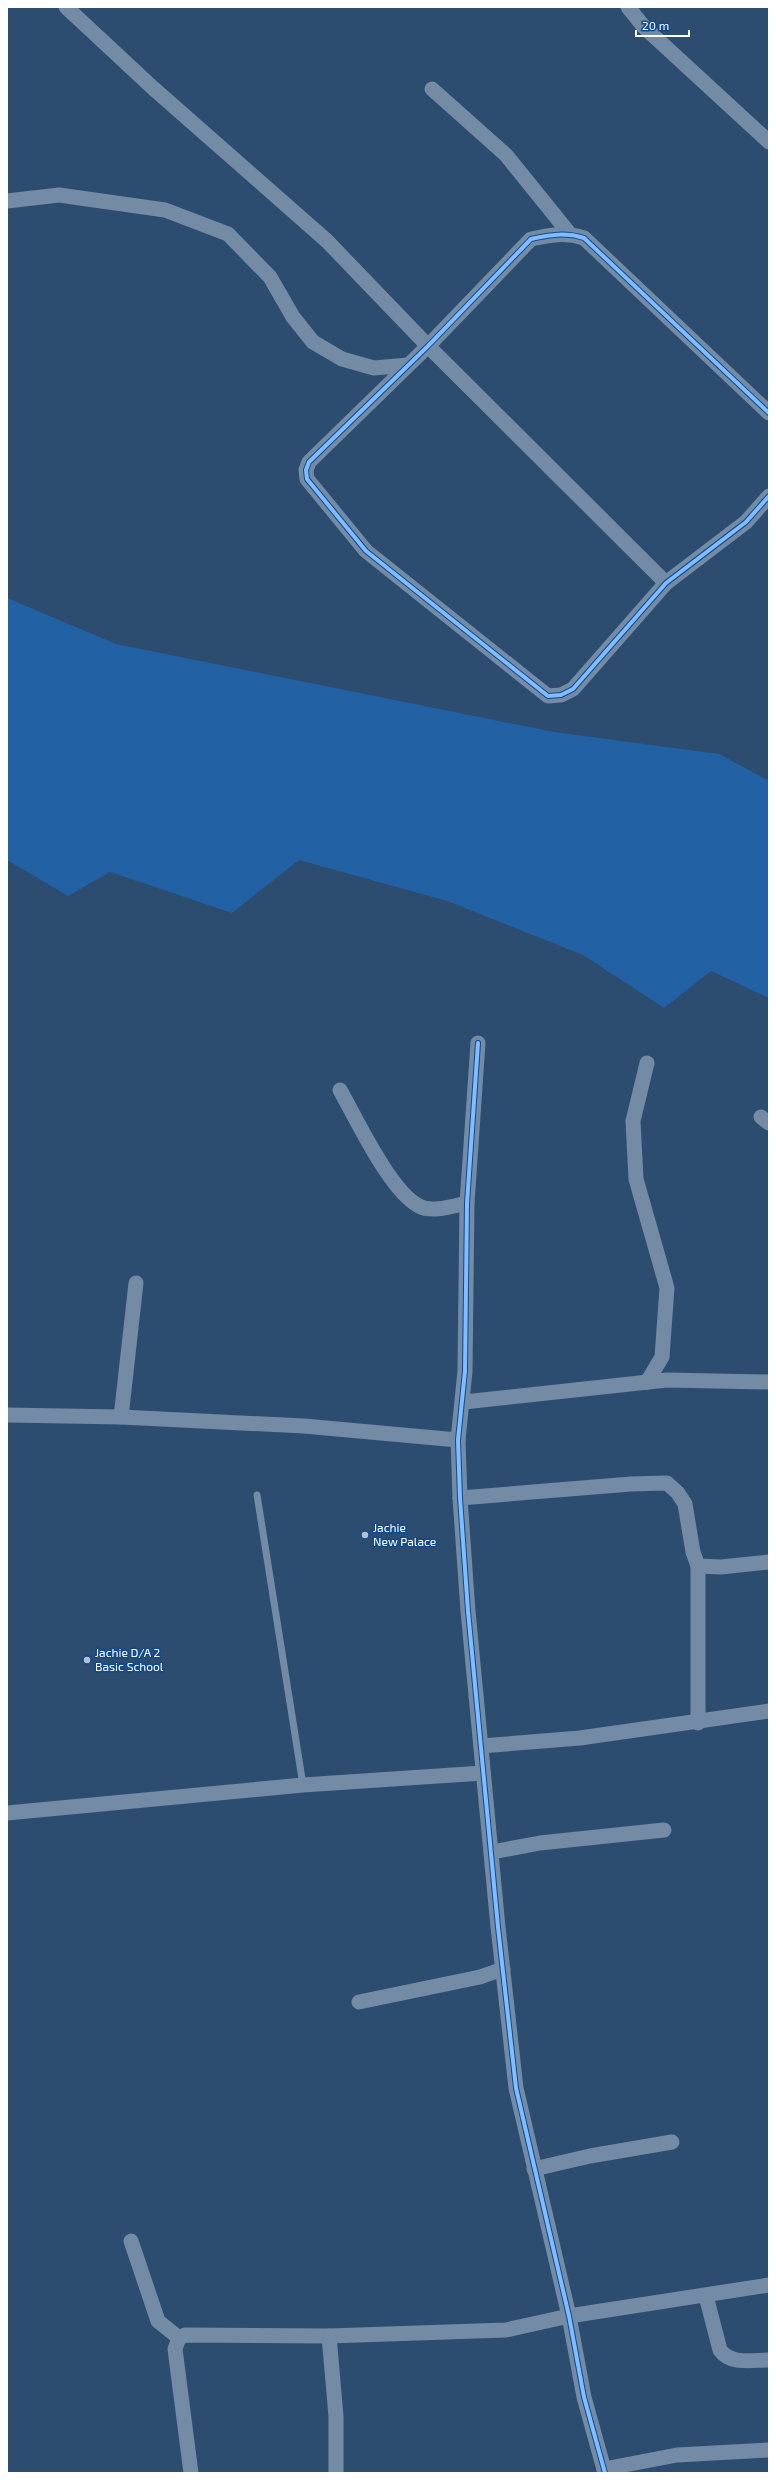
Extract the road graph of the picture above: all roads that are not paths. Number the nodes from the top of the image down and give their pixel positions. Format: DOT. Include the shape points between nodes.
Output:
graph roads {
  1 [pos="66,7"];
  2 [pos="628,7"];
  3 [pos="432,89"];
  4 [pos="769,142"];
  5 [pos="7,201"];
  6 [pos="569,233"];
  7 [pos="428,346"];
  8 [pos="408,365"];
  9 [pos="769,413"];
  10 [pos="769,496"];
  11 [pos="666,583"];
  12 [pos="478,1043"];
  13 [pos="647,1063"];
  14 [pos="340,1090"];
  15 [pos="467,1203"];
  16 [pos="136,1284"];
  17 [pos="647,1382"];
  18 [pos="769,1382"];
  19 [pos="464,1402"];
  20 [pos="7,1416"];
  21 [pos="121,1417"];
  22 [pos="458,1440"];
  23 [pos="257,1495"];
  24 [pos="460,1498"];
  25 [pos="769,1562"];
  26 [pos="698,1566"];
  27 [pos="769,1711"];
  28 [pos="698,1723"];
  29 [pos="481,1746"];
  30 [pos="483,1773"];
  31 [pos="303,1785"];
  32 [pos="7,1813"];
  33 [pos="664,1830"];
  34 [pos="492,1852"];
  35 [pos="503,1969"];
  36 [pos="359,2002"];
  37 [pos="672,2142"];
  38 [pos="534,2169"];
  39 [pos="131,2241"];
  40 [pos="769,2285"];
  41 [pos="706,2296"];
  42 [pos="570,2316"];
  43 [pos="329,2336"];
  44 [pos="179,2338"];
  45 [pos="769,2360"];
  46 [pos="769,2450"];
  47 [pos="604,2471"];
  48 [pos="191,2473"];
  49 [pos="336,2473"];
  1 -- 7 [label="street" via="153,88 327,241"];
  2 -- 4 [label="street" via="644,27"];
  3 -- 6 [label="street" via="506,156"];
  5 -- 8 [label="street" via="59,195 165,210 228,234 270,277 293,317 312,342 342,359 374,368"];
  6 -- 7 [label="street" via="531,239"];
  6 -- 9 [label="street" via="584,238"];
  7 -- 8 [label="street"];
  7 -- 11 [label="street"];
  8 -- 11 [label="street" via="309,462 306,470 306,479 366,551 548,696 561,695 573,689"];
  10 -- 11 [label="street" via="746,522"];
  12 -- 15 [label="street"];
  13 -- 17 [label="street" via="633,1121 636,1179 667,1288 662,1357"];
  14 -- 15 [label="street" via="386,1171 406,1196 419,1206 442,1208"];
  15 -- 19 [label="street"];
  16 -- 21 [label="street"];
  17 -- 18 [label="street"];
  17 -- 19 [label="street"];
  19 -- 22 [label="street"];
  20 -- 21 [label="street"];
  21 -- 22 [label="street" via="304,1426"];
  22 -- 24 [label="street"];
  23 -- 31 [label="lane"];
  24 -- 26 [label="street" via="631,1484 667,1484 678,1493 684,1504"];
  24 -- 29 [label="street"];
  25 -- 26 [label="street" via="721,1568"];
  26 -- 28 [label="street"];
  27 -- 28 [label="street"];
  28 -- 29 [label="street" via="580,1738"];
  29 -- 30 [label="street"];
  30 -- 31 [label="street"];
  30 -- 34 [label="street"];
  31 -- 32 [label="street"];
  33 -- 34 [label="street" via="540,1843"];
  34 -- 35 [label="street"];
  35 -- 36 [label="street" via="480,1977"];
  35 -- 38 [label="street" via="516,2088"];
  37 -- 38 [label="street" via="590,2156"];
  38 -- 42 [label="street"];
  39 -- 44 [label="street" via="158,2321"];
  40 -- 41 [label="street"];
  41 -- 42 [label="street"];
  41 -- 45 [label="street" via="724,2357 733,2360"];
  42 -- 43 [label="street" via="506,2330"];
  42 -- 47 [label="street" via="584,2397"];
  43 -- 44 [label="street" via="185,2335"];
  43 -- 49 [label="street" via="336,2416"];
  44 -- 48 [label="street" via="175,2348"];
  46 -- 47 [label="street" via="676,2456"];
}
